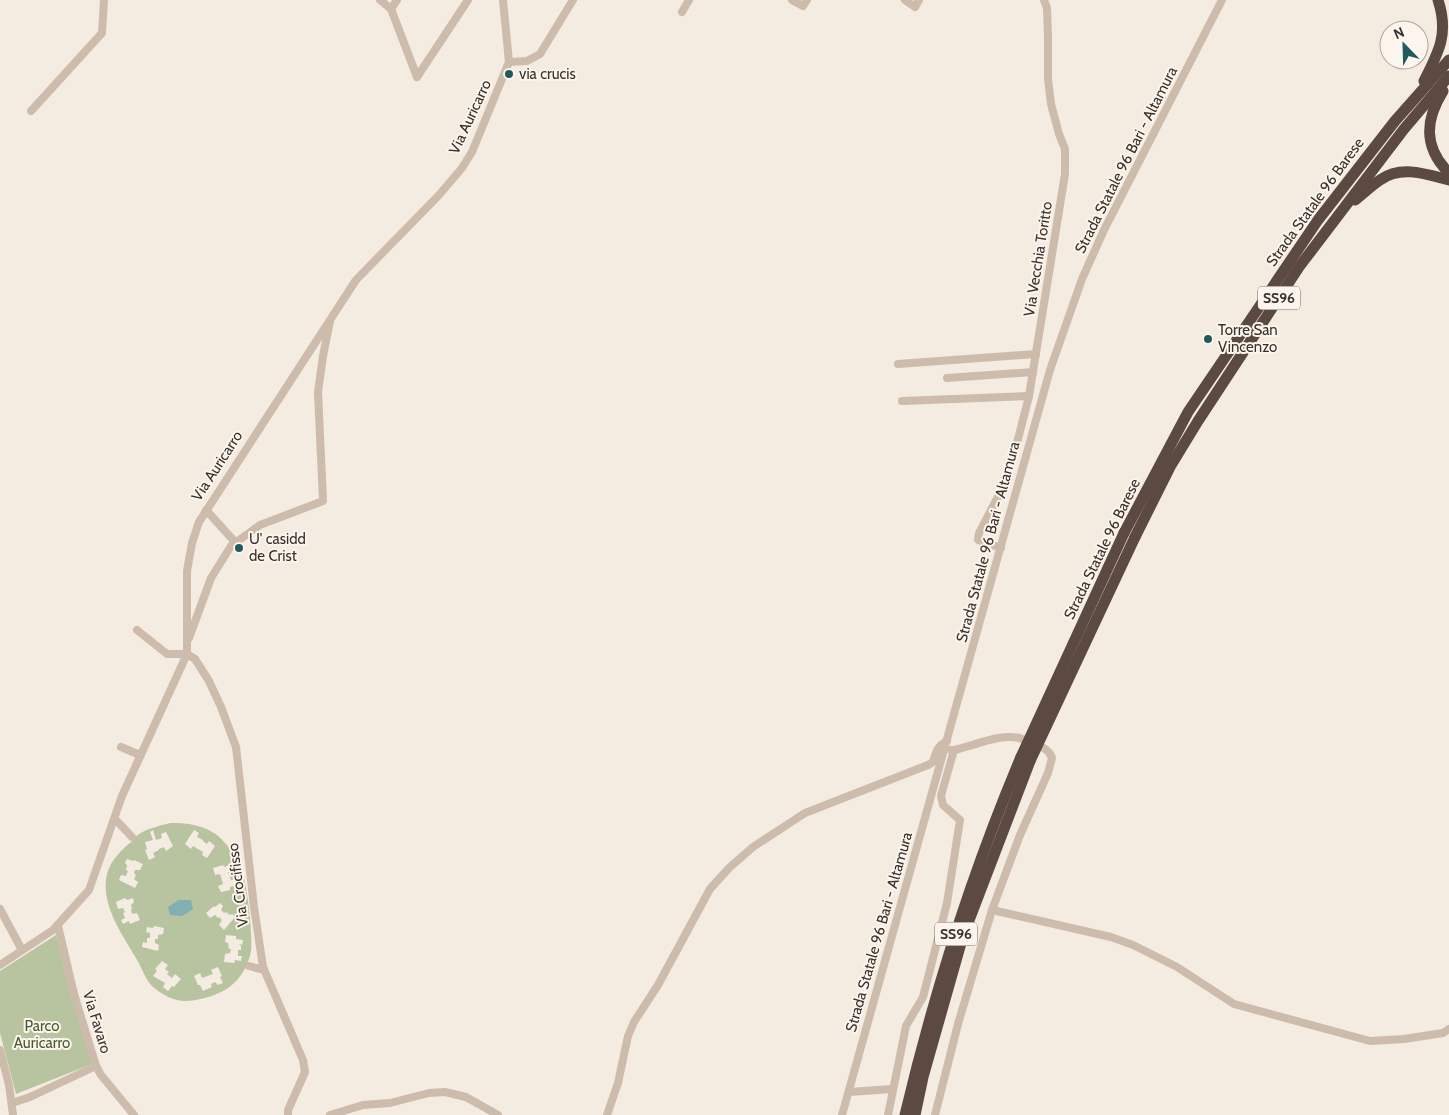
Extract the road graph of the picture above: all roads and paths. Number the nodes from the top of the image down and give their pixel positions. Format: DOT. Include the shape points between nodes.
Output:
graph roads {
  1 [pos="104,0"];
  2 [pos="380,0"];
  3 [pos="397,0"];
  4 [pos="468,0"];
  5 [pos="504,0"];
  6 [pos="573,0"];
  7 [pos="689,0"];
  8 [pos="792,0"];
  9 [pos="807,0"];
  10 [pos="904,0"];
  11 [pos="1044,0"];
  12 [pos="1222,0"];
  13 [pos="1438,0"];
  14 [pos="917,3"];
  15 [pos="392,9"];
  16 [pos="682,12"];
  17 [pos="1449,60"];
  18 [pos="509,62"];
  19 [pos="1449,76"];
  20 [pos="1449,84"];
  21 [pos="31,111"];
  22 [pos="1395,121"];
  23 [pos="1449,173"];
  24 [pos="1449,180"];
  25 [pos="1340,213"];
  26 [pos="331,317"];
  27 [pos="1036,354"];
  28 [pos="898,364"];
  29 [pos="1033,372"];
  30 [pos="946,378"];
  31 [pos="1029,396"];
  32 [pos="902,401"];
  33 [pos="206,510"];
  34 [pos="1129,535"];
  35 [pos="236,543"];
  36 [pos="1001,548"];
  37 [pos="137,630"];
  38 [pos="187,644"];
  39 [pos="186,654"];
  40 [pos="946,744"];
  41 [pos="121,747"];
  42 [pos="954,750"];
  43 [pos="140,755"];
  44 [pos="1025,759"];
  45 [pos="115,819"];
  46 [pos="132,837"];
  47 [pos="0,909"];
  48 [pos="992,910"];
  49 [pos="58,926"];
  50 [pos="22,950"];
  51 [pos="0,965"];
  52 [pos="249,966"];
  53 [pos="264,970"];
  54 [pos="1449,1029"];
  55 [pos="0,1050"];
  56 [pos="96,1066"];
  57 [pos="892,1089"];
  58 [pos="849,1092"];
  59 [pos="12,1103"];
  60 [pos="13,1115"];
  61 [pos="134,1115"];
  62 [pos="288,1115"];
  63 [pos="330,1115"];
  64 [pos="498,1115"];
  65 [pos="607,1115"];
  66 [pos="842,1115"];
  67 [pos="888,1115"];
  68 [pos="905,1115"];
  69 [pos="915,1115"];
  70 [pos="935,1115"];
  1 -- 21 [label="street" via="102,33"];
  2 -- 15 [label="street"];
  3 -- 15 [label="street"];
  4 -- 15 [label="street" via="417,77"];
  5 -- 18 [label="street, Via Auricarro"];
  6 -- 18 [label="street" via="540,54 527,61"];
  7 -- 16 [label="street"];
  8 -- 9 [label="street" via="804,6"];
  10 -- 14 [label="street"];
  11 -- 27 [label="street, Via Vecchia Toritto" via="1051,104 1065,149 1065,174"];
  12 -- 36 [label="street, Strada Statale 96 Bari - Altamura" via="1082,279 1050,370"];
  13 -- 22 [label="highway" via="1444,29 1442,44 1424,81"];
  17 -- 22 [label="highway, Strada Statale 96 Barese / SS96"];
  18 -- 26 [label="street, Via Auricarro" via="472,152 462,168 356,280"];
  19 -- 25 [label="highway, Strada Statale 96 Barese / SS96"];
  20 -- 23 [label="highway" via="1432,112 1428,129 1439,163"];
  22 -- 34 [label="highway, Strada Statale 96 Barese / SS96" via="1318,220 1188,412"];
  24 -- 25 [label="highway" via="1415,171 1395,173 1380,179"];
  25 -- 34 [label="highway, Strada Statale 96 Barese / SS96" via="1299,267 1198,421"];
  26 -- 33 [label="street, Via Auricarro"];
  26 -- 35 [label="street" via="318,392 323,501 260,525"];
  27 -- 28 [label="street"];
  27 -- 29 [label="street, Via Vecchia Toritto"];
  29 -- 30 [label="street"];
  29 -- 31 [label="street, Via Vecchia Toritto"];
  31 -- 32 [label="street"];
  31 -- 36 [label="street, Via Vecchia Toritto" via="1003,487 979,533 978,540"];
  33 -- 35 [label="street"];
  33 -- 38 [label="street, Via Auricarro" via="192,543 187,571"];
  34 -- 44 [label="highway, Strada Statale 96 Barese / SS96, bridge"];
  35 -- 38 [label="street" via="211,578"];
  36 -- 40 [label="street, Strada Statale 96 Bari - Altamura"];
  37 -- 39 [label="street" via="167,654"];
  38 -- 39 [label="street, Via Auricarro"];
  39 -- 43 [label="street, Via Auricarro"];
  39 -- 53 [label="street, Via Crocifisso" via="195,659 209,681 236,747"];
  40 -- 42 [label="street"];
  40 -- 58 [label="street, Strada Statale 96 Bari - Altamura"];
  40 -- 65 [label="street" via="936,749 933,762 928,765 805,813 753,847 729,868 710,889 634,1022"];
  41 -- 43 [label="street"];
  42 -- 48 [label="street" via="1008,736 1043,748 1052,758"];
  42 -- 57 [label="street" via="941,796 943,805 960,820 947,903 924,997 906,1026"];
  43 -- 45 [label="street, Via Auricarro"];
  44 -- 68 [label="highway, Strada Statale 96 Barese / SS96" via="993,824 960,922"];
  44 -- 69 [label="highway, Strada Statale 96 Barese / SS96" via="963,936"];
  45 -- 46 [label="street"];
  45 -- 49 [label="street, Via Auricarro" via="89,890"];
  47 -- 50 [label="street"];
  48 -- 54 [label="street" via="1111,937 1177,967 1234,1004 1370,1041 1404,1039"];
  48 -- 70 [label="street"];
  49 -- 50 [label="street, Via Auricarro"];
  49 -- 56 [label="street, Via Favaro"];
  50 -- 51 [label="street, Via Auricarro"];
  52 -- 53 [label="street"];
  53 -- 62 [label="street, Via Crocifisso" via="303,1060 305,1072"];
  55 -- 59 [label="street"];
  56 -- 59 [label="street"];
  56 -- 61 [label="street, Via Favaro"];
  57 -- 58 [label="street"];
  57 -- 67 [label="street"];
  58 -- 66 [label="street, Strada Statale 96 Bari - Altamura"];
  59 -- 60 [label="street"];
  63 -- 64 [label="street" via="363,1105 445,1092 466,1097"];
}
